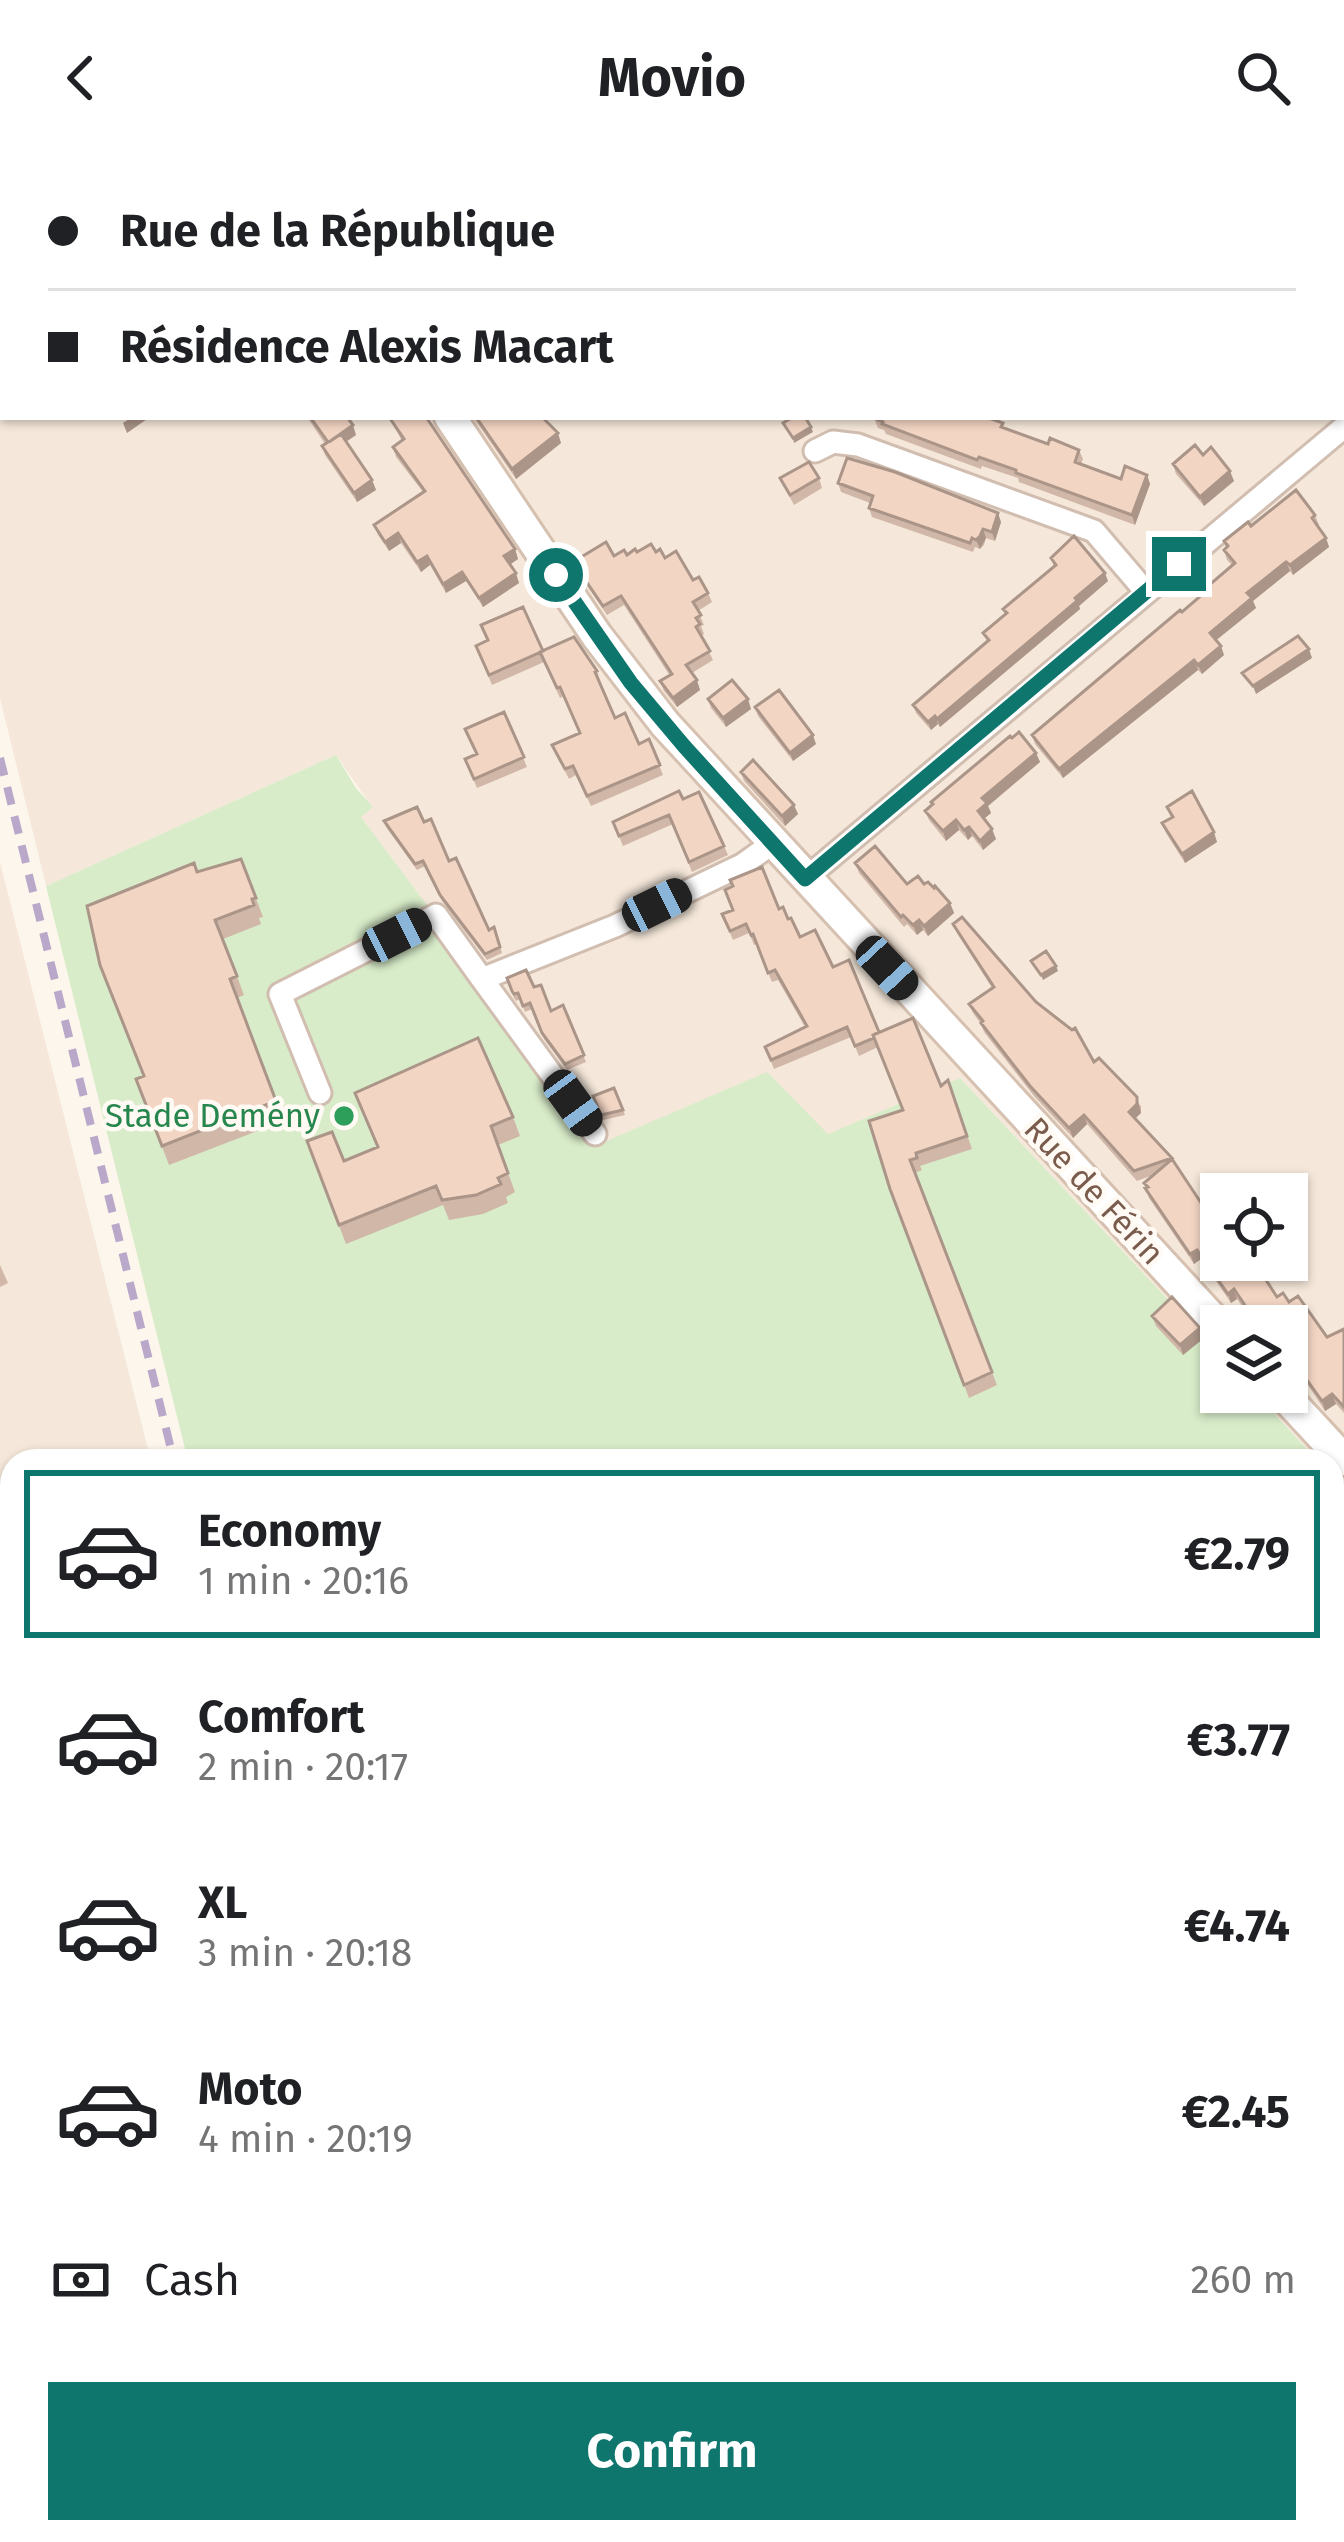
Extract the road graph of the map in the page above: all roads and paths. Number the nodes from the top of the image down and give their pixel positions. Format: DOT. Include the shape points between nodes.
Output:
graph roads {
  1 [pos="452,420"];
  2 [pos="1344,427"];
  3 [pos="815,451"];
  4 [pos="1146,592"];
  5 [pos="773,843"];
  6 [pos="805,879"];
  7 [pos="482,979"];
  8 [pos="320,1093"];
  9 [pos="595,1134"];
  10 [pos="1200,1305"];
  11 [pos="1300,1413"];
  12 [pos="1334,1449"];
  1 -- 5 [label="main road, Rue de Férin" via="631,683"];
  2 -- 4 [label="street"];
  3 -- 4 [label="street" via="833,442 858,445 1094,531"];
  4 -- 6 [label="street"];
  5 -- 6 [label="main road, Rue de Férin"];
  5 -- 7 [label="street" via="615,926"];
  6 -- 10 [label="main road, Rue de Férin"];
  7 -- 8 [label="street" via="436,915 280,994"];
  7 -- 9 [label="street"];
  11 -- 12 [label="main road"];
}
